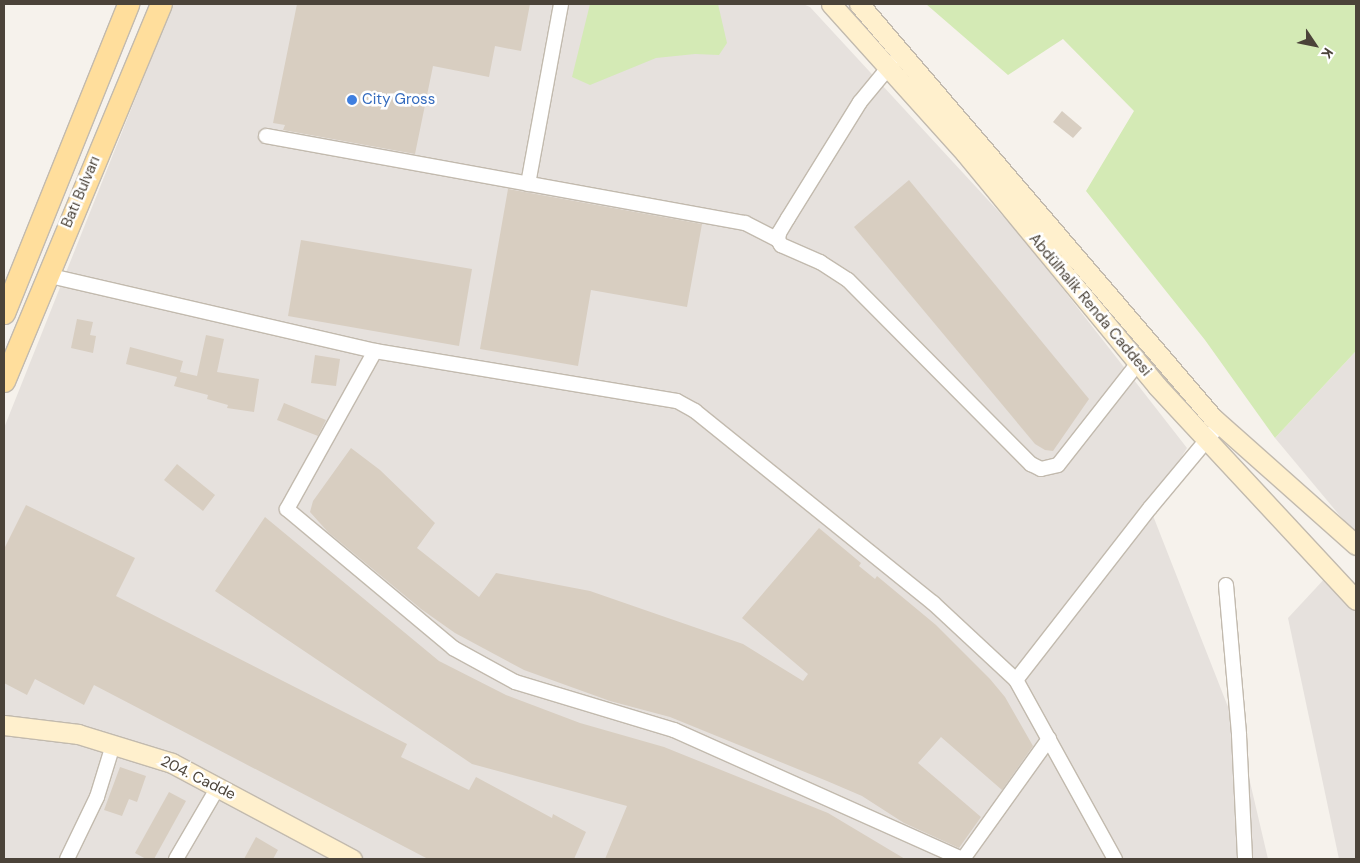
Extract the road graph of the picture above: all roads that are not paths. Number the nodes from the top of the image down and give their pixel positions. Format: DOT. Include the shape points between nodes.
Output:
graph roads {
  1 [pos="128,4"];
  2 [pos="161,4"];
  3 [pos="561,4"];
  4 [pos="831,4"];
  5 [pos="860,4"];
  6 [pos="902,52"];
  7 [pos="889,67"];
  8 [pos="266,136"];
  9 [pos="528,184"];
  10 [pos="778,240"];
  11 [pos="46,275"];
  12 [pos="4,313"];
  13 [pos="375,350"];
  14 [pos="1138,363"];
  15 [pos="4,382"];
  16 [pos="1220,424"];
  17 [pos="1207,442"];
  18 [pos="1297,491"];
  19 [pos="1278,514"];
  20 [pos="1356,545"];
  21 [pos="1226,585"];
  22 [pos="1356,600"];
  23 [pos="1016,680"];
  24 [pos="4,725"];
  25 [pos="1050,739"];
  26 [pos="113,745"];
  27 [pos="218,786"];
  28 [pos="67,859"];
  29 [pos="176,859"];
  30 [pos="352,859"];
  31 [pos="963,859"];
  32 [pos="1115,859"];
  33 [pos="1245,859"];
  1 -- 12 [label="main road, Batı Bulvarı"];
  2 -- 11 [label="main road, Batı Bulvarı"];
  3 -- 9 [label="street"];
  4 -- 7 [label="main road, Abdülhalik Renda Caddesi"];
  5 -- 6 [label="main road, Abdülhalik Renda Caddesi"];
  6 -- 7 [label="street"];
  6 -- 16 [label="main road, Abdülhalik Renda Caddesi"];
  7 -- 10 [label="street" via="860,102 788,218"];
  7 -- 14 [label="main road, Abdülhalik Renda Caddesi" via="965,153"];
  8 -- 9 [label="street"];
  9 -- 10 [label="street" via="745,223"];
  10 -- 14 [label="street" via="781,245 820,262 848,280 1032,464 1041,469 1049,470 1058,465"];
  11 -- 13 [label="street"];
  11 -- 15 [label="main road, Batı Bulvarı"];
  13 -- 23 [label="street" via="677,402 695,411 933,603"];
  13 -- 31 [label="street" via="287,509 453,648 515,682 674,730"];
  14 -- 17 [label="main road, Abdülhalik Renda Caddesi"];
  16 -- 17 [label="street"];
  16 -- 18 [label="main road, Abdülhalik Renda Caddesi"];
  17 -- 19 [label="main road, Abdülhalik Renda Caddesi"];
  17 -- 23 [label="street" via="1150,508"];
  18 -- 19 [label="main road" via="1282,500"];
  18 -- 20 [label="main road, Abdülhalik Renda Caddesi"];
  19 -- 22 [label="main road, Abdülhalik Renda Caddesi"];
  21 -- 33 [label="street" via="1239,736"];
  23 -- 25 [label="street"];
  24 -- 26 [label="main road, 204. Cadde" via="78,734"];
  25 -- 31 [label="street"];
  25 -- 32 [label="street"];
  26 -- 27 [label="main road, 204. Cadde" via="172,763"];
  26 -- 28 [label="street" via="97,797"];
  27 -- 29 [label="street"];
  27 -- 30 [label="main road, 204. Cadde"];
}
